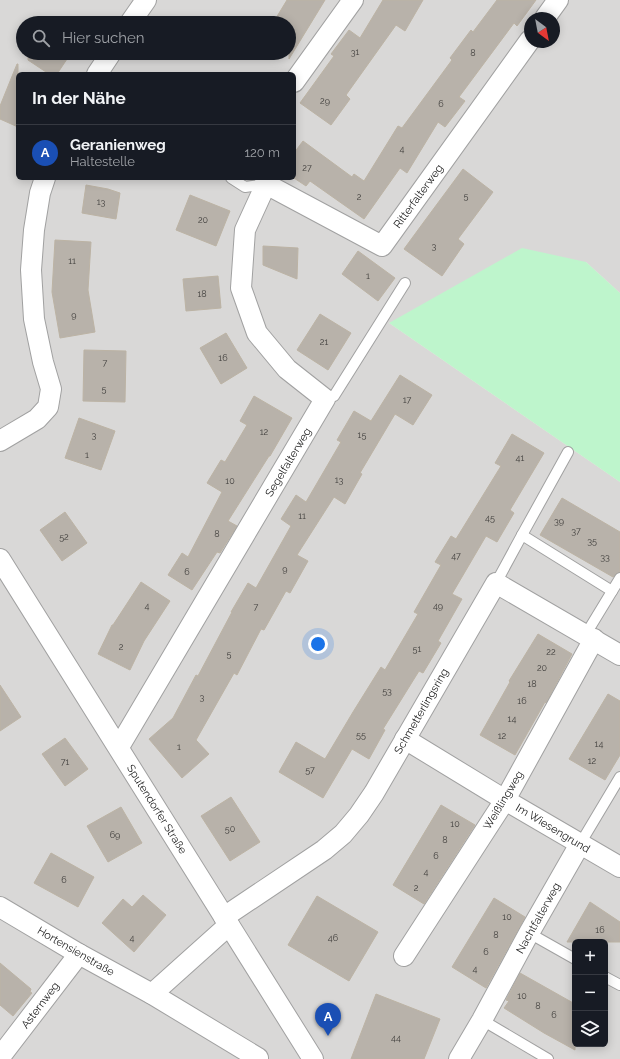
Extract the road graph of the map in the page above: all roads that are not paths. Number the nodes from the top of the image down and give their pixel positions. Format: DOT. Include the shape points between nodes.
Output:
graph roads {
  1 [pos="146,0"];
  2 [pos="353,0"];
  3 [pos="558,0"];
  4 [pos="549,12"];
  5 [pos="135,16"];
  6 [pos="524,48"];
  7 [pos="106,60"];
  8 [pos="98,72"];
  9 [pos="296,79"];
  10 [pos="44,180"];
  11 [pos="234,180"];
  12 [pos="265,181"];
  13 [pos="405,283"];
  14 [pos="325,399"];
  15 [pos="0,441"];
  16 [pos="568,452"];
  17 [pos="522,535"];
  18 [pos="0,559"];
  19 [pos="620,578"];
  20 [pos="496,583"];
  21 [pos="612,591"];
  22 [pos="590,637"];
  23 [pos="620,655"];
  24 [pos="405,739"];
  25 [pos="118,747"];
  26 [pos="620,777"];
  27 [pos="505,800"];
  28 [pos="580,844"];
  29 [pos="620,867"];
  30 [pos="0,908"];
  31 [pos="227,921"];
  32 [pos="529,933"];
  33 [pos="79,954"];
  34 [pos="404,956"];
  35 [pos="572,957"];
  36 [pos="608,979"];
  37 [pos="620,985"];
  38 [pos="152,994"];
  39 [pos="482,1020"];
  40 [pos="0,1057"];
  41 [pos="258,1058"];
  42 [pos="313,1059"];
  43 [pos="459,1059"];
  44 [pos="548,1059"];
  1 -- 5 [label="street"];
  2 -- 9 [label="street"];
  3 -- 4 [label="street"];
  6 -- 12 [label="street, Ritterfalterweg" via="382,246"];
  7 -- 8 [label="street"];
  10 -- 15 [label="street" via="34,230 31,270 34,318 51,389 48,407 37,419"];
  11 -- 12 [label="lane" via="245,187"];
  12 -- 14 [label="street" via="245,230 241,288 257,333 287,369"];
  13 -- 14 [label="lane" via="334,396"];
  14 -- 25 [label="street, Segelfalterweg"];
  16 -- 17 [label="lane"];
  17 -- 20 [label="lane"];
  17 -- 21 [label="lane"];
  18 -- 25 [label="street, Sputendorfer Straße"];
  19 -- 21 [label="lane"];
  20 -- 22 [label="street"];
  20 -- 24 [label="street, Schmetterlingsring"];
  21 -- 22 [label="lane"];
  22 -- 23 [label="street"];
  22 -- 27 [label="street, Weißlingweg"];
  24 -- 27 [label="street, Im Wiesengrund"];
  24 -- 31 [label="street, Schmetterlingsring" via="374,793 343,834"];
  25 -- 31 [label="street, Sputendorfer Straße"];
  26 -- 28 [label="lane, Nachtfalterweg"];
  27 -- 28 [label="street, Im Wiesengrund"];
  27 -- 34 [label="street, Weißlingweg"];
  28 -- 29 [label="street, Im Wiesengrund"];
  28 -- 32 [label="street, Nachtfalterweg"];
  30 -- 33 [label="street, Hortensienstraße"];
  31 -- 38 [label="street"];
  31 -- 42 [label="street, Sputendorfer Straße"];
  32 -- 35 [label="lane"];
  32 -- 39 [label="street, Nachtfalterweg"];
  33 -- 38 [label="street, Hortensienstraße"];
  33 -- 40 [label="street, Asternweg"];
  36 -- 37 [label="lane"];
  38 -- 41 [label="street, Hortensienstraße"];
  39 -- 43 [label="street, Nachtfalterweg"];
  39 -- 44 [label="lane"];
}
